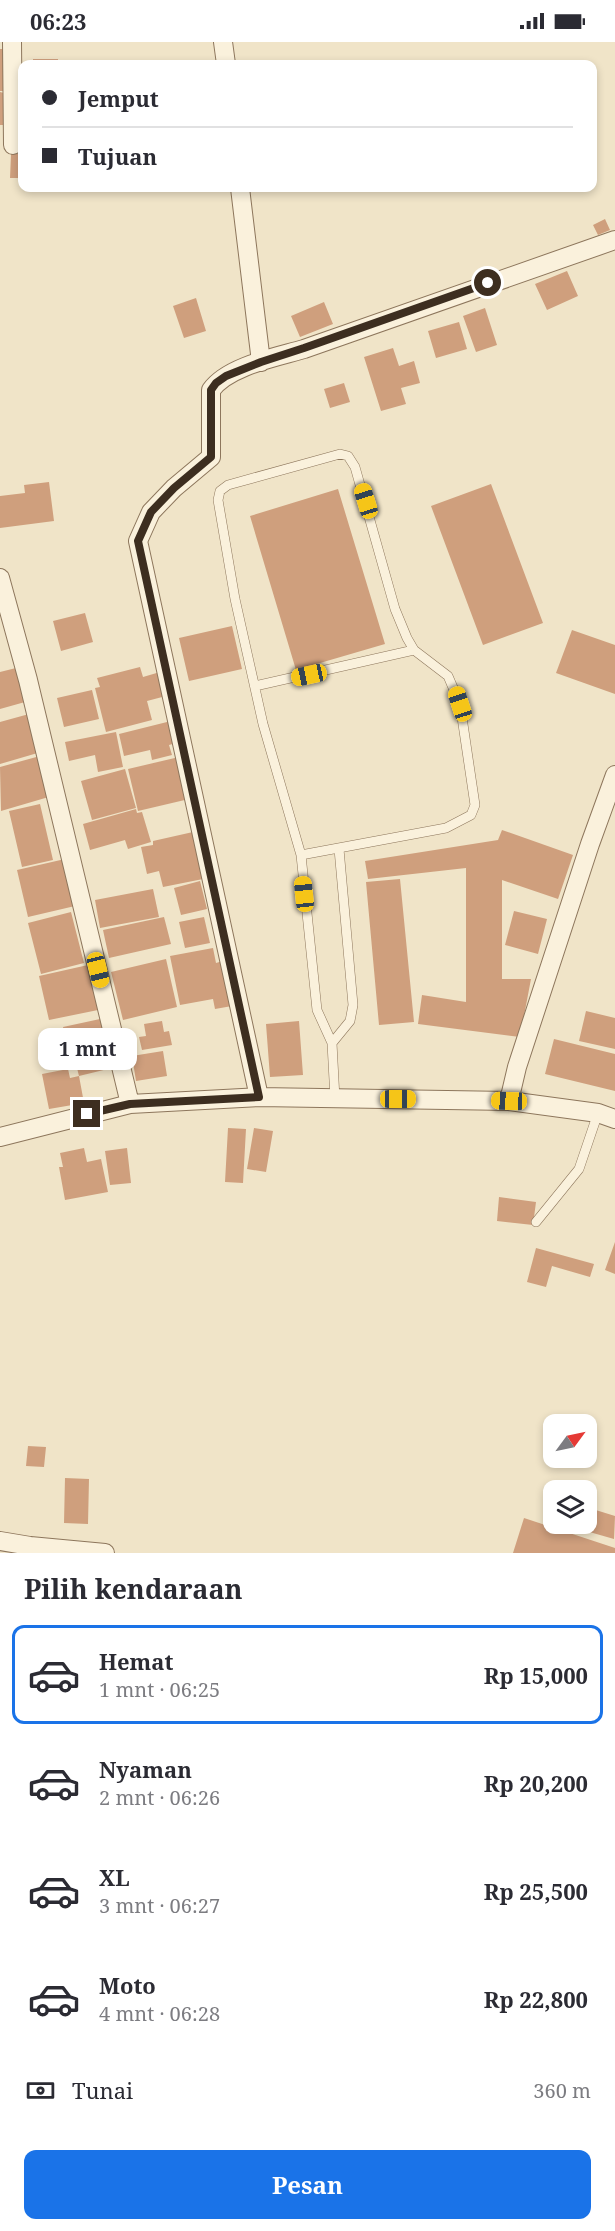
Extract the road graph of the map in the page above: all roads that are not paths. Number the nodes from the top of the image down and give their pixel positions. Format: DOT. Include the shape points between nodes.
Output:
graph roads {
  1 [pos="12,42"];
  2 [pos="223,42"];
  3 [pos="225,60"];
  4 [pos="12,145"];
  5 [pos="240,192"];
  6 [pos="615,240"];
  7 [pos="261,362"];
  8 [pos="0,578"];
  9 [pos="414,650"];
  10 [pos="255,686"];
  11 [pos="615,774"];
  12 [pos="339,849"];
  13 [pos="301,855"];
  14 [pos="332,1043"];
  15 [pos="259,1097"];
  16 [pos="335,1099"];
  17 [pos="509,1101"];
  18 [pos="130,1104"];
  19 [pos="607,1116"];
  20 [pos="0,1137"];
  21 [pos="536,1222"];
  22 [pos="0,1541"];
  23 [pos="105,1553"];
  1 -- 4 [label="street"];
  2 -- 3 [label="street"];
  5 -- 7 [label="street"];
  6 -- 7 [label="street"];
  7 -- 15 [label="street" via="226,376 211,390 211,457 151,512 138,541"];
  8 -- 18 [label="street"];
  9 -- 10 [label="lane"];
  9 -- 10 [label="lane" via="395,609 355,467 348,456 340,454 228,484 220,491 218,500 235,599"];
  9 -- 12 [label="lane" via="448,676 456,690 475,806 471,815 446,828"];
  10 -- 13 [label="lane"];
  11 -- 17 [label="street"];
  12 -- 13 [label="lane"];
  12 -- 14 [label="lane" via="353,1005 350,1021"];
  13 -- 14 [label="lane" via="317,1010"];
  14 -- 16 [label="lane"];
  15 -- 16 [label="street"];
  15 -- 18 [label="street"];
  16 -- 17 [label="street"];
  17 -- 19 [label="street"];
  18 -- 20 [label="street"];
  19 -- 21 [label="lane" via="579,1169"];
  22 -- 23 [label="street"];
}
